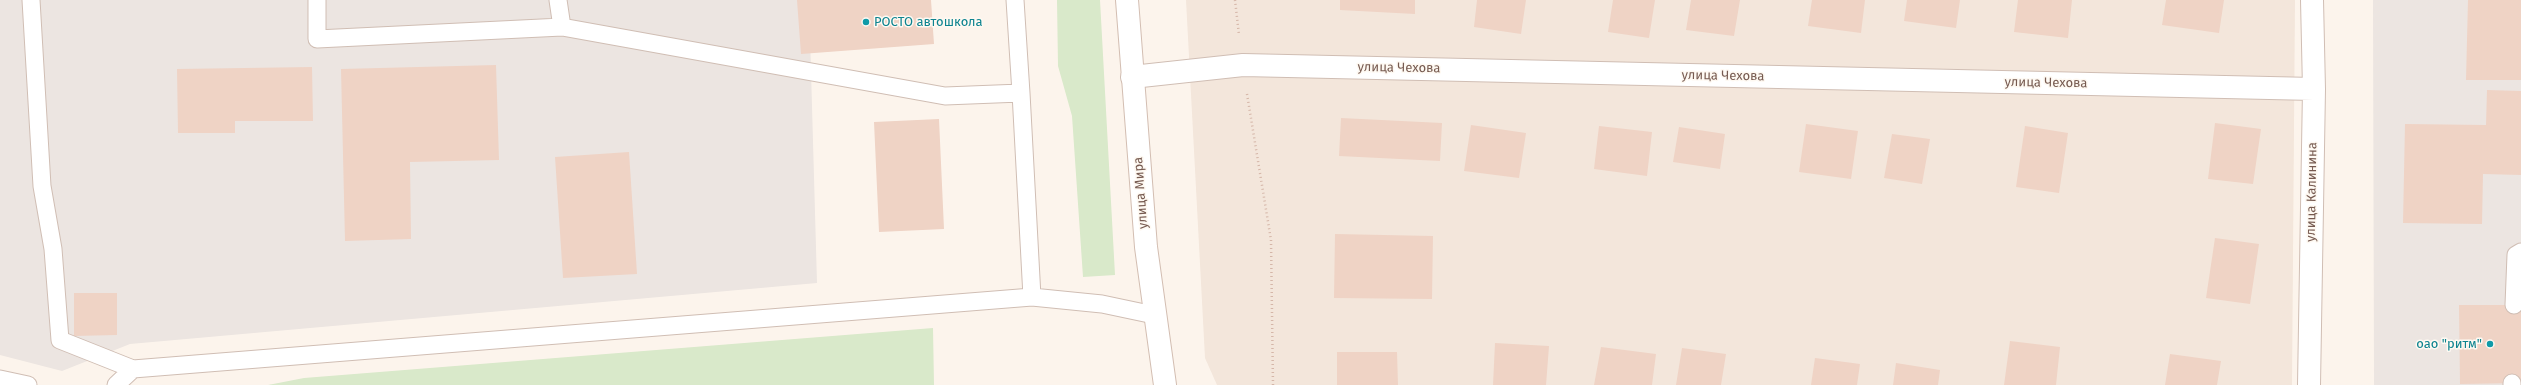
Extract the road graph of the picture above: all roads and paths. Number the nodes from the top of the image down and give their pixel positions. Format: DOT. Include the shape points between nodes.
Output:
graph roads {
  1 [pos="31,0"];
  2 [pos="318,0"];
  3 [pos="558,0"];
  4 [pos="1015,0"];
  5 [pos="1127,0"];
  6 [pos="1235,0"];
  7 [pos="2312,0"];
  8 [pos="562,27"];
  9 [pos="1243,65"];
  10 [pos="1132,77"];
  11 [pos="2314,89"];
  12 [pos="1021,93"];
  13 [pos="2521,252"];
  14 [pos="1032,297"];
  15 [pos="2514,305"];
  16 [pos="1154,315"];
  17 [pos="133,369"];
  18 [pos="0,379"];
  19 [pos="28,385"];
  20 [pos="116,385"];
  21 [pos="1165,385"];
  22 [pos="1273,385"];
  23 [pos="2309,385"];
  1 -- 17 [label="lane" via="42,186 53,249 60,340"];
  2 -- 8 [label="lane" via="317,39"];
  3 -- 8 [label="lane"];
  4 -- 12 [label="lane"];
  5 -- 10 [label="street, улица Мира"];
  6 -- 9 [label="path"];
  7 -- 11 [label="street, улица Калинина"];
  8 -- 12 [label="lane" via="945,96"];
  9 -- 10 [label="street, улица Чехова"];
  9 -- 11 [label="street, улица Чехова"];
  9 -- 22 [label="path" via="1271,240"];
  10 -- 16 [label="street, улица Мира"];
  11 -- 23 [label="street, улица Калинина"];
  12 -- 14 [label="lane"];
  13 -- 15 [label="lane" via="2516,255"];
  14 -- 16 [label="lane" via="1102,304"];
  14 -- 17 [label="lane"];
  16 -- 21 [label="street, улица Мира"];
  17 -- 20 [label="lane"];
  18 -- 19 [label="lane"];
}
